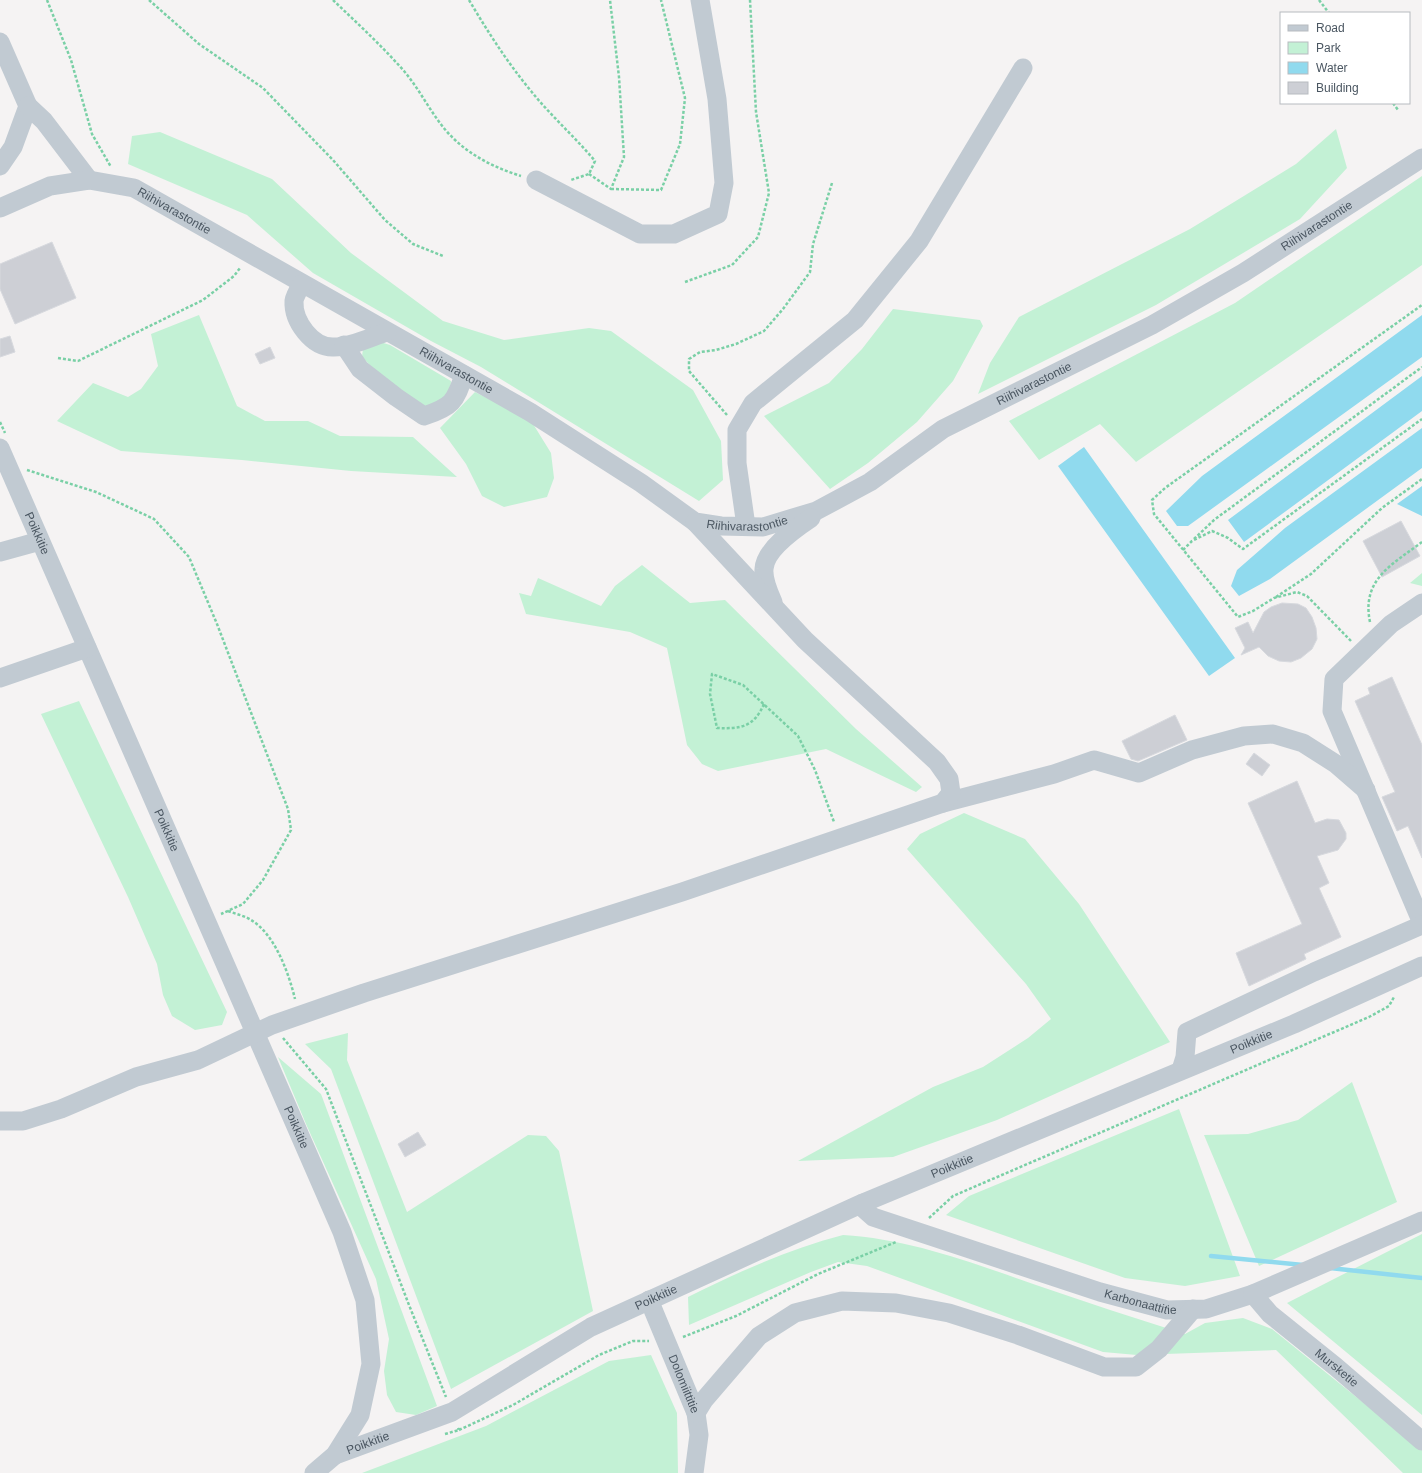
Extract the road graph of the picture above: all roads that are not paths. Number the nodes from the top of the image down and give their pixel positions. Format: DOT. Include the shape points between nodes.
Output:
graph roads {
  1 [pos="700,0"];
  2 [pos="0,42"];
  3 [pos="1023,68"];
  4 [pos="28,106"];
  5 [pos="1422,158"];
  6 [pos="0,166"];
  7 [pos="89,180"];
  8 [pos="536,180"];
  9 [pos="0,208"];
  10 [pos="302,284"];
  11 [pos="387,332"];
  12 [pos="344,345"];
  13 [pos="464,375"];
  14 [pos="3,455"];
  15 [pos="837,500"];
  16 [pos="696,522"];
  17 [pos="746,526"];
  18 [pos="40,541"];
  19 [pos="0,552"];
  20 [pos="1422,603"];
  21 [pos="778,612"];
  22 [pos="87,648"];
  23 [pos="0,678"];
  24 [pos="1366,790"];
  25 [pos="943,803"];
  26 [pos="1422,924"];
  27 [pos="1422,966"];
  28 [pos="255,1032"];
  29 [pos="1181,1070"];
  30 [pos="0,1121"];
  31 [pos="863,1203"];
  32 [pos="1422,1221"];
  33 [pos="1253,1294"];
  34 [pos="649,1300"];
  35 [pos="1193,1310"];
  36 [pos="696,1413"];
  37 [pos="1422,1441"];
  38 [pos="335,1454"];
  39 [pos="314,1473"];
  40 [pos="694,1473"];
  1 -- 8 [label="street" via="717,99 724,175 718,214 674,234 640,234"];
  2 -- 4 [label="street"];
  3 -- 17 [label="street" via="919,241 854,320 753,403 737,430 737,463"];
  4 -- 6 [label="street" via="13,147"];
  4 -- 7 [label="street" via="44,121"];
  5 -- 15 [label="street, Riihivarastontie" via="1244,273 1152,325 943,429 870,482"];
  7 -- 9 [label="street, Riihivarastontie" via="50,186"];
  7 -- 10 [label="street, Riihivarastontie" via="134,188"];
  10 -- 11 [label="street, Riihivarastontie"];
  10 -- 12 [label="street" via="294,299 295,316 306,334 333,348"];
  11 -- 12 [label="street"];
  11 -- 13 [label="street, Riihivarastontie"];
  12 -- 13 [label="street" via="360,369 396,398 424,416 440,411 450,404"];
  13 -- 16 [label="street, Riihivarastontie" via="530,412 641,483"];
  14 -- 18 [label="street, Poikkitie"];
  15 -- 17 [label="street, Riihivarastontie" via="816,511 763,526"];
  15 -- 21 [label="street" via="773,547 764,569 768,591"];
  16 -- 17 [label="street, Riihivarastontie"];
  16 -- 21 [label="street"];
  18 -- 19 [label="street"];
  18 -- 22 [label="street, Poikkitie"];
  20 -- 24 [label="street" via="1391,624 1334,679 1332,712"];
  21 -- 25 [label="street" via="937,762 949,779 951,793"];
  22 -- 23 [label="street"];
  22 -- 28 [label="street, Poikkitie"];
  24 -- 25 [label="street" via="1336,764 1303,743 1273,734 1244,736 1192,750 1139,773 1094,760 1054,774"];
  24 -- 26 [label="street"];
  25 -- 28 [label="street" via="682,892 297,1016"];
  26 -- 29 [label="street" via="1187,1032"];
  27 -- 29 [label="street, Poikkitie" via="1294,1024"];
  28 -- 30 [label="street" via="198,1060 136,1077 61,1109 23,1121"];
  28 -- 38 [label="street, Poikkitie" via="342,1232 365,1300 371,1364 360,1415"];
  29 -- 31 [label="street, Poikkitie"];
  31 -- 34 [label="street, Poikkitie"];
  31 -- 35 [label="street, Karbonaattitie" via="864,1209 873,1217 1100,1292 1167,1310"];
  32 -- 33 [label="street, Karbonaattitie"];
  33 -- 35 [label="street, Karbonaattitie" via="1206,1309"];
  33 -- 37 [label="street, Mursketie" via="1270,1314"];
  34 -- 36 [label="street, Dolomiittitie"];
  34 -- 38 [label="street, Poikkitie" via="591,1327 452,1412"];
  35 -- 36 [label="street" via="1159,1349 1136,1367 1104,1368 1018,1335 949,1313 896,1303 842,1301 795,1313 759,1336 704,1400"];
  36 -- 40 [label="street, Dolomiittitie" via="699,1435"];
  38 -- 39 [label="street"];
}
